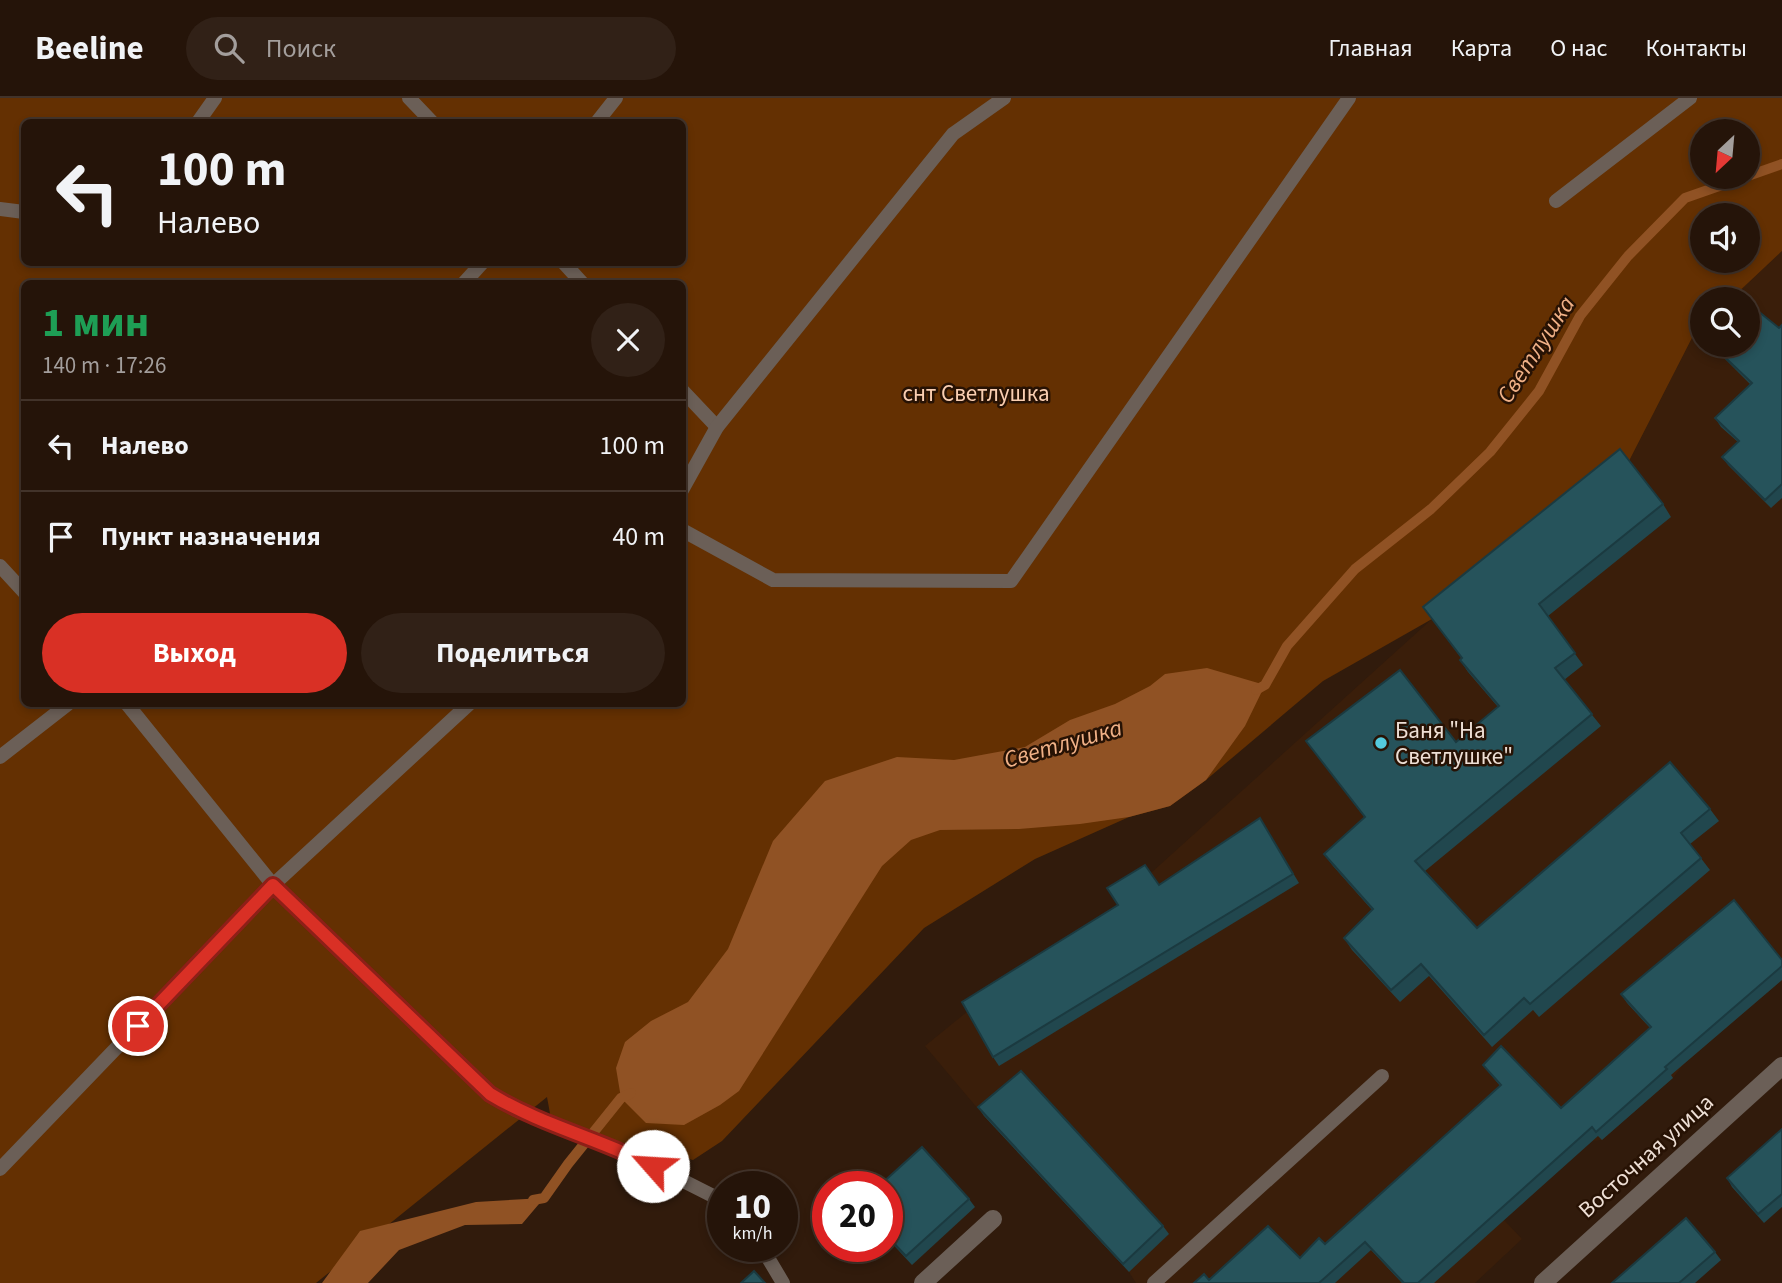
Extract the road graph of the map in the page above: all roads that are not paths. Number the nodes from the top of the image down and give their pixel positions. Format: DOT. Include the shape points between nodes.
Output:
graph roads {
  1 [pos="215,98"];
  2 [pos="409,98"];
  3 [pos="616,98"];
  4 [pos="1004,98"];
  5 [pos="1349,98"];
  6 [pos="1690,98"];
  7 [pos="200,119"];
  8 [pos="429,119"];
  9 [pos="599,119"];
  10 [pos="1556,201"];
  11 [pos="0,209"];
  12 [pos="21,212"];
  13 [pos="479,266"];
  14 [pos="567,266"];
  15 [pos="467,280"];
  16 [pos="579,280"];
  17 [pos="686,394"];
  18 [pos="717,427"];
  19 [pos="686,483"];
  20 [pos="686,532"];
  21 [pos="0,566"];
  22 [pos="21,589"];
  23 [pos="64,707"];
  24 [pos="129,707"];
  25 [pos="466,707"];
  26 [pos="0,757"];
  27 [pos="273,885"];
  28 [pos="1782,1066"];
  29 [pos="1382,1076"];
  30 [pos="0,1169"];
  31 [pos="707,1193"];
  32 [pos="993,1219"];
  33 [pos="771,1262"];
  34 [pos="783,1283"];
  35 [pos="923,1283"];
  36 [pos="1154,1283"];
  37 [pos="1543,1283"];
  1 -- 7 [label="lane"];
  2 -- 8 [label="lane"];
  3 -- 9 [label="lane"];
  4 -- 18 [label="lane" via="953,134"];
  5 -- 20 [label="lane" via="1011,581 773,580"];
  6 -- 10 [label="lane"];
  11 -- 12 [label="lane"];
  13 -- 15 [label="lane"];
  14 -- 16 [label="lane"];
  17 -- 18 [label="lane"];
  18 -- 19 [label="lane"];
  21 -- 22 [label="lane"];
  23 -- 26 [label="lane"];
  24 -- 27 [label="lane"];
  25 -- 27 [label="lane"];
  27 -- 30 [label="lane"];
  27 -- 31 [label="lane" via="490,1094 516,1110 630,1154"];
  28 -- 37 [label="street, Восточная улица"];
  29 -- 36 [label="lane"];
  32 -- 35 [label="street"];
  33 -- 34 [label="lane"];
}
